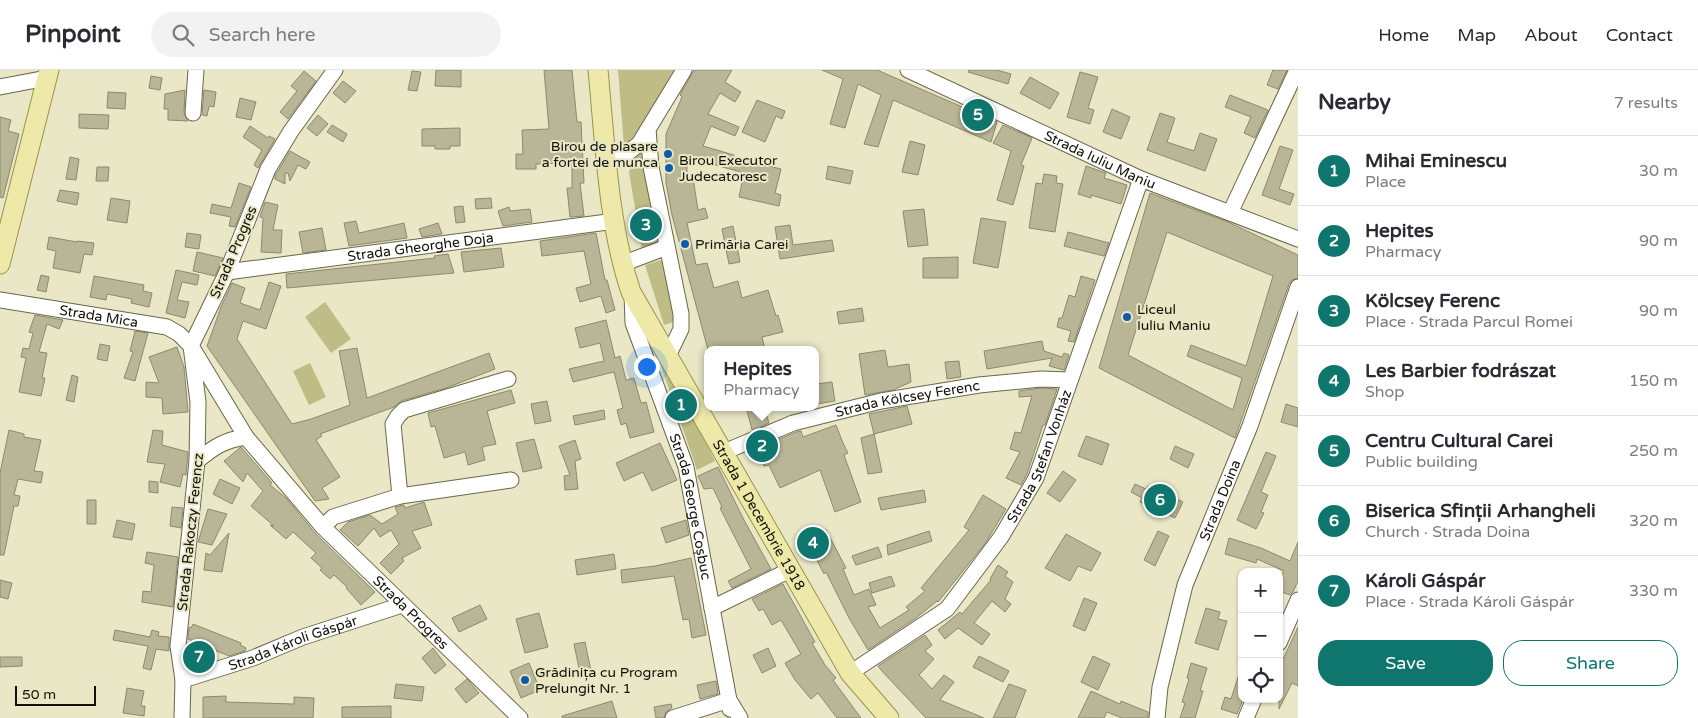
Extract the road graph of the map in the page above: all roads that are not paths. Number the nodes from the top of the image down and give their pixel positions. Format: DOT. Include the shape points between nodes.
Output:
graph roads {
  1 [pos="196,70"];
  2 [pos="336,70"];
  3 [pos="598,70"];
  4 [pos="684,70"];
  5 [pos="908,70"];
  6 [pos="1298,70"];
  7 [pos="48,74"];
  8 [pos="0,87"];
  9 [pos="193,113"];
  10 [pos="648,129"];
  11 [pos="607,163"];
  12 [pos="1141,179"];
  13 [pos="1230,213"];
  14 [pos="615,221"];
  15 [pos="1298,239"];
  16 [pos="667,247"];
  17 [pos="0,264"];
  18 [pos="622,264"];
  19 [pos="227,272"];
  20 [pos="1298,287"];
  21 [pos="631,292"];
  22 [pos="0,300"];
  23 [pos="191,346"];
  24 [pos="668,356"];
  25 [pos="508,379"];
  26 [pos="1070,380"];
  27 [pos="246,437"];
  28 [pos="724,452"];
  29 [pos="197,461"];
  30 [pos="511,480"];
  31 [pos="400,496"];
  32 [pos="323,527"];
  33 [pos="790,570"];
  34 [pos="1298,600"];
  35 [pos="402,604"];
  36 [pos="712,608"];
  37 [pos="1283,634"];
  38 [pos="850,673"];
  39 [pos="183,680"];
  40 [pos="729,700"];
  41 [pos="1252,703"];
  42 [pos="182,718"];
  43 [pos="520,718"];
  44 [pos="673,718"];
  45 [pos="731,718"];
  46 [pos="740,718"];
  47 [pos="889,718"];
  48 [pos="1157,718"];
  49 [pos="1246,718"];
  1 -- 9 [label="street"];
  2 -- 19 [label="street, Strada Progres" via="291,130 268,169"];
  3 -- 11 [label="main road, Strada 1 Decembrie 1918"];
  4 -- 10 [label="street"];
  5 -- 12 [label="street, Strada Iuliu Maniu"];
  6 -- 13 [label="street"];
  7 -- 8 [label="street"];
  7 -- 17 [label="main road"];
  10 -- 11 [label="street" via="639,144"];
  10 -- 16 [label="street" via="651,167"];
  11 -- 14 [label="main road, Strada 1 Decembrie 1918"];
  12 -- 13 [label="street, Strada Iuliu Maniu"];
  12 -- 26 [label="street, Strada Stefan Vonház"];
  13 -- 15 [label="street, Strada Iuliu Maniu"];
  14 -- 18 [label="main road, Strada 1 Decembrie 1918"];
  14 -- 19 [label="street, Strada Gheorghe Doja"];
  16 -- 18 [label="street"];
  16 -- 24 [label="street" via="681,314 681,329"];
  18 -- 21 [label="main road, Strada 1 Decembrie 1918"];
  19 -- 23 [label="street, Strada Progres"];
  20 -- 48 [label="street, Strada Doina" via="1250,426 1185,586 1160,687"];
  21 -- 24 [label="main road, Strada 1 Decembrie 1918"];
  21 -- 36 [label="street, Strada George Coșbuc" via="633,323 686,467"];
  22 -- 23 [label="street, Strada Mica" via="167,327"];
  23 -- 27 [label="street, Strada Progres"];
  23 -- 29 [label="street, Strada Rakoczy Ferencz" via="198,402"];
  24 -- 28 [label="main road, Strada 1 Decembrie 1918"];
  25 -- 31 [label="street" via="404,410 398,416 393,424"];
  26 -- 28 [label="street, Strada Kölcsey Ferenc" via="1041,379 979,385 881,401 793,423"];
  26 -- 38 [label="street, Strada Stefan Vonház" via="1036,478 996,544 947,609"];
  27 -- 29 [label="street" via="230,439 215,446"];
  27 -- 32 [label="street, Strada Progres"];
  28 -- 33 [label="main road, Strada 1 Decembrie 1918"];
  29 -- 39 [label="street, Strada Rakoczy Ferencz" via="178,646"];
  30 -- 31 [label="street"];
  31 -- 32 [label="street" via="333,517"];
  32 -- 35 [label="street, Strada Progres"];
  33 -- 36 [label="street"];
  33 -- 38 [label="main road, Strada 1 Decembrie 1918"];
  34 -- 37 [label="street"];
  35 -- 39 [label="street, Strada Károli Gáspár"];
  35 -- 43 [label="street, Strada Progres"];
  36 -- 40 [label="street, Strada George Coșbuc"];
  38 -- 47 [label="main road, Strada 1 Decembrie 1918"];
  39 -- 42 [label="street, Strada Rakoczy Ferencz"];
  40 -- 44 [label="street"];
  40 -- 45 [label="street, Strada George Coșbuc"];
  40 -- 46 [label="street, Strada George Coșbuc"];
  41 -- 49 [label="street"];
}
